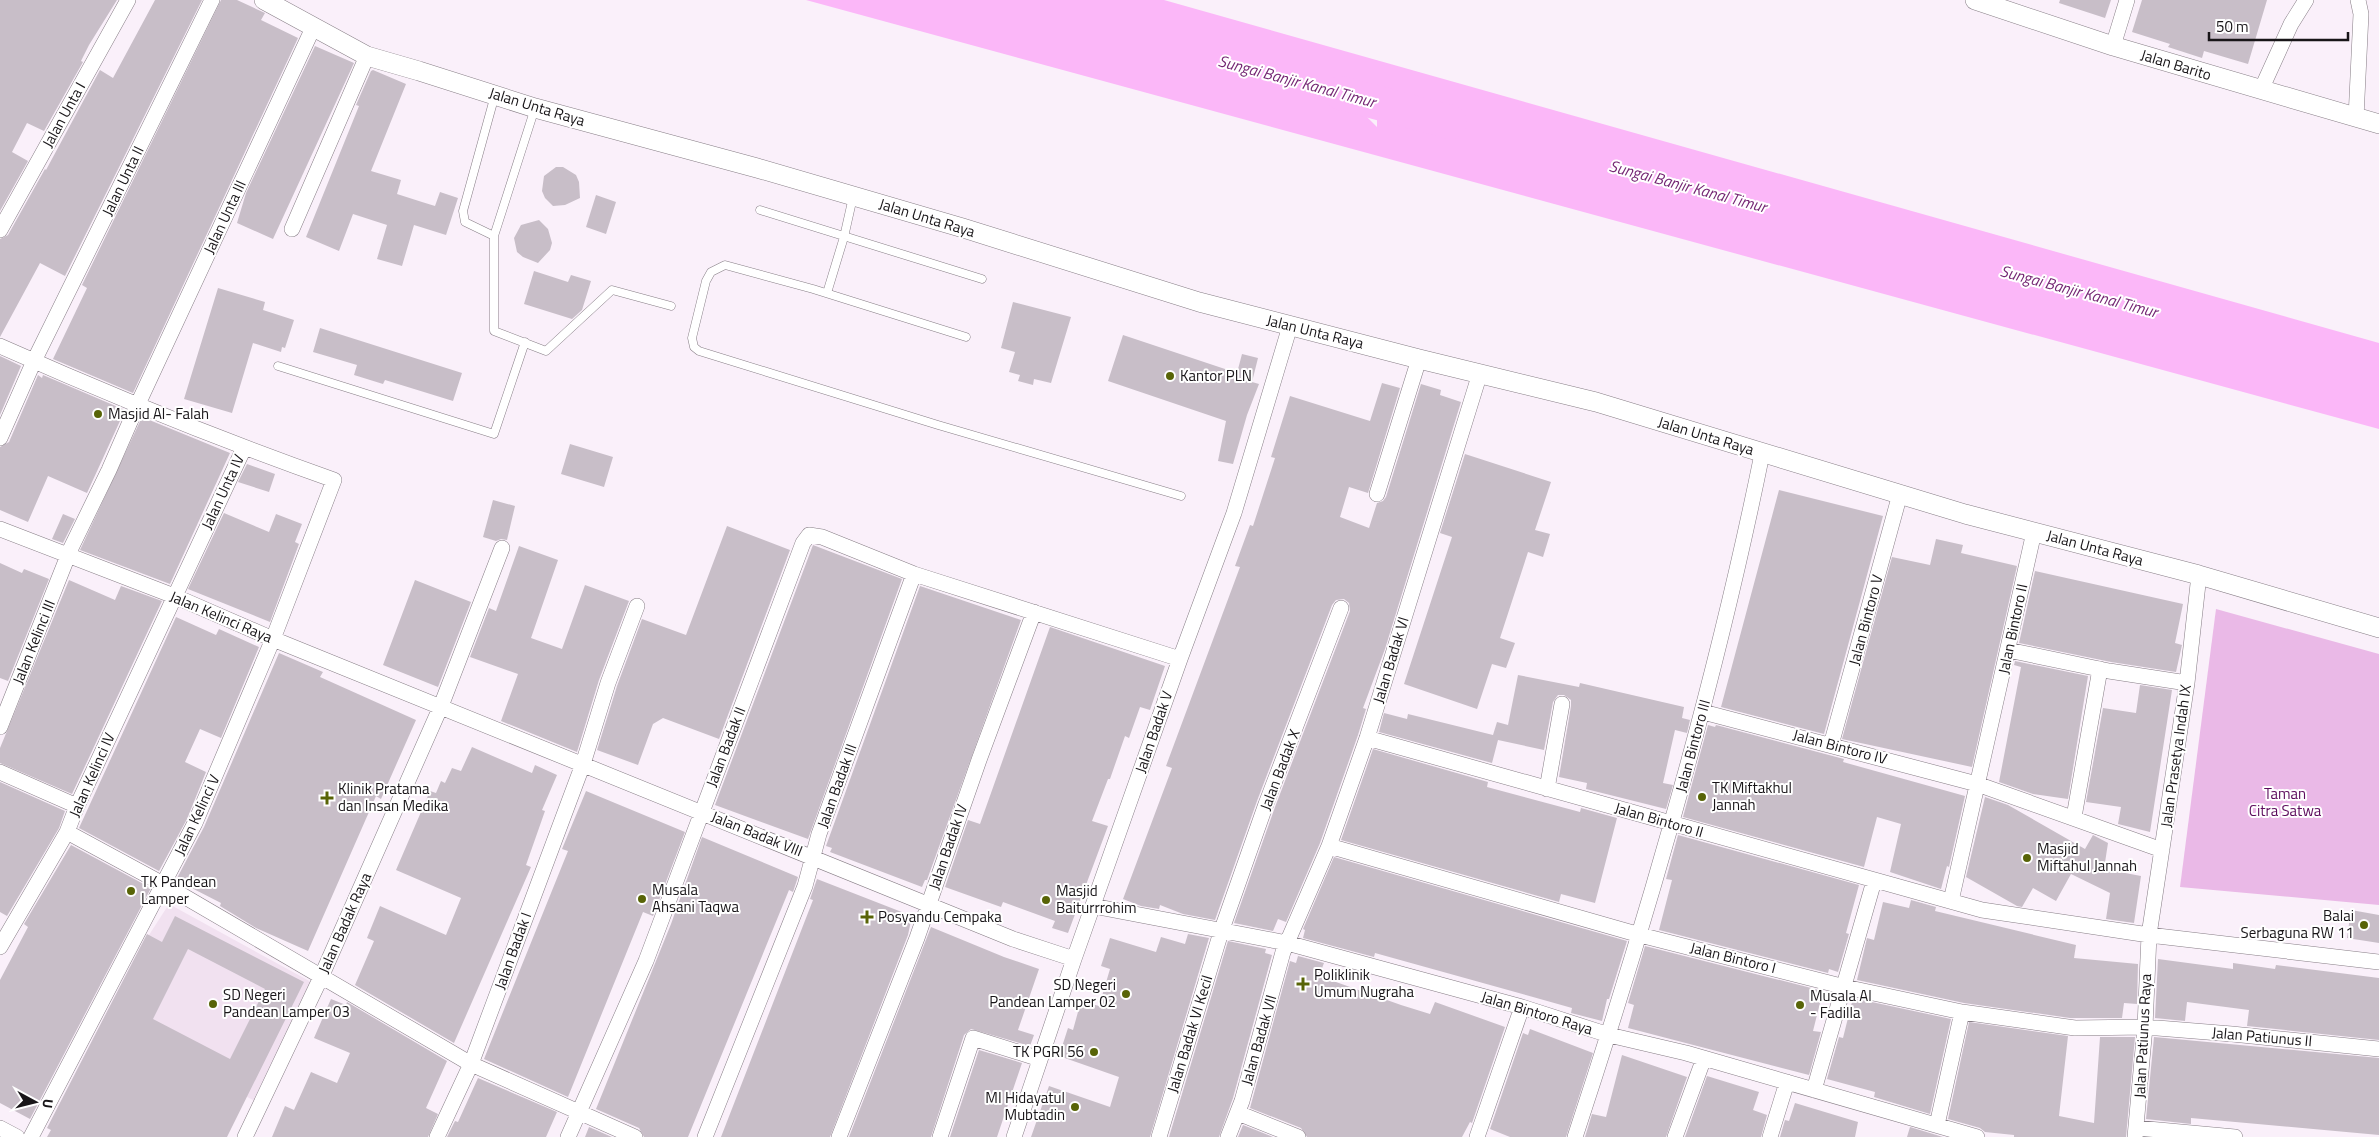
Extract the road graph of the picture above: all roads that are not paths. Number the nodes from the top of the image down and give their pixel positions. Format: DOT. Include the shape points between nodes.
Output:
graph roads {
  1 [pos="128,0"];
  2 [pos="212,0"];
  3 [pos="264,0"];
  4 [pos="2127,0"];
  5 [pos="2306,0"];
  6 [pos="2360,0"];
  7 [pos="1987,2"];
  8 [pos="313,28"];
  9 [pos="2113,46"];
  10 [pos="367,56"];
  11 [pos="2262,90"];
  12 [pos="495,95"];
  13 [pos="535,108"];
  14 [pos="2356,118"];
  15 [pos="2379,124"];
  16 [pos="853,196"];
  17 [pos="760,210"];
  18 [pos="292,229"];
  19 [pos="0,230"];
  20 [pos="494,236"];
  21 [pos="844,237"];
  22 [pos="982,279"];
  23 [pos="827,293"];
  24 [pos="671,306"];
  25 [pos="1290,326"];
  26 [pos="966,337"];
  27 [pos="525,342"];
  28 [pos="0,346"];
  29 [pos="1418,359"];
  30 [pos="34,361"];
  31 [pos="278,366"];
  32 [pos="1480,373"];
  33 [pos="137,406"];
  34 [pos="0,438"];
  35 [pos="244,448"];
  36 [pos="1762,454"];
  37 [pos="334,480"];
  38 [pos="1377,494"];
  39 [pos="1900,494"];
  40 [pos="1180,496"];
  41 [pos="0,529"];
  42 [pos="2034,532"];
  43 [pos="502,548"];
  44 [pos="68,556"];
  45 [pos="914,574"];
  46 [pos="2199,576"];
  47 [pos="174,596"];
  48 [pos="637,606"];
  49 [pos="1341,608"];
  50 [pos="1034,612"];
  51 [pos="2379,628"];
  52 [pos="273,639"];
  53 [pos="2008,650"];
  54 [pos="1180,659"];
  55 [pos="2100,669"];
  56 [pos="2187,683"];
  57 [pos="1562,704"];
  58 [pos="442,706"];
  59 [pos="1703,712"];
  60 [pos="0,727"];
  61 [pos="1367,738"];
  62 [pos="1832,745"];
  63 [pos="583,764"];
  64 [pos="0,772"];
  65 [pos="1977,784"];
  66 [pos="1547,789"];
  67 [pos="78,806"];
  68 [pos="701,812"];
  69 [pos="2074,817"];
  70 [pos="1672,824"];
  71 [pos="67,832"];
  72 [pos="1329,846"];
  73 [pos="2162,850"];
  74 [pos="814,858"];
  75 [pos="1874,881"];
  76 [pos="163,884"];
  77 [pos="1951,901"];
  78 [pos="929,904"];
  79 [pos="1093,906"];
  80 [pos="1221,932"];
  81 [pos="1640,935"];
  82 [pos="2149,935"];
  83 [pos="1287,942"];
  84 [pos="0,948"];
  85 [pos="1074,958"];
  86 [pos="2379,962"];
  87 [pos="322,976"];
  88 [pos="1845,987"];
  89 [pos="1522,1007"];
  90 [pos="1962,1012"];
  91 [pos="2145,1028"];
  92 [pos="1609,1035"];
  93 [pos="2379,1049"];
  94 [pos="1704,1058"];
  95 [pos="1040,1059"];
  96 [pos="471,1064"];
  97 [pos="1787,1082"];
  98 [pos="1814,1090"];
  99 [pos="578,1111"];
  100 [pos="1238,1113"];
  101 [pos="1937,1126"];
  102 [pos="0,1128"];
  103 [pos="2136,1133"];
  104 [pos="16,1137"];
  105 [pos="31,1137"];
  106 [pos="245,1137"];
  107 [pos="437,1137"];
  108 [pos="568,1137"];
  109 [pos="635,1137"];
  110 [pos="705,1137"];
  111 [pos="839,1137"];
  112 [pos="940,1137"];
  113 [pos="1014,1137"];
  114 [pos="1159,1137"];
  115 [pos="1228,1137"];
  116 [pos="1298,1137"];
  117 [pos="1478,1137"];
  118 [pos="1575,1137"];
  119 [pos="1675,1137"];
  120 [pos="1770,1137"];
  121 [pos="1977,1137"];
  122 [pos="2235,1137"];
  1 -- 19 [label="street, Jalan Unta I"];
  2 -- 30 [label="street, Jalan Unta II"];
  3 -- 8 [label="street, Jalan Unta Raya"];
  4 -- 9 [label="street"];
  5 -- 11 [label="street" via="2291,24"];
  6 -- 14 [label="street"];
  7 -- 9 [label="street, Jalan Barito"];
  8 -- 10 [label="street, Jalan Unta Raya"];
  8 -- 33 [label="street, Jalan Unta III"];
  9 -- 11 [label="street, Jalan Barito"];
  10 -- 12 [label="street, Jalan Unta Raya"];
  10 -- 18 [label="street"];
  11 -- 14 [label="street, Jalan Barito"];
  12 -- 13 [label="street, Jalan Unta Raya"];
  12 -- 20 [label="lane" via="463,211 465,222"];
  13 -- 16 [label="street, Jalan Unta Raya"];
  13 -- 20 [label="lane"];
  14 -- 15 [label="street, Jalan Barito"];
  16 -- 21 [label="lane"];
  16 -- 25 [label="street, Jalan Unta Raya" via="1129,282"];
  17 -- 21 [label="lane"];
  20 -- 27 [label="lane" via="494,331"];
  21 -- 22 [label="lane"];
  21 -- 23 [label="lane"];
  23 -- 26 [label="lane"];
  23 -- 40 [label="lane" via="732,266 717,267 706,281 692,343 699,351"];
  24 -- 27 [label="lane" via="612,290 546,351"];
  25 -- 29 [label="street, Jalan Unta Raya"];
  25 -- 54 [label="street, Jalan Badak V" via="1234,513"];
  27 -- 31 [label="lane" via="494,434"];
  28 -- 30 [label="street"];
  29 -- 32 [label="street, Jalan Unta Raya"];
  29 -- 38 [label="street"];
  30 -- 33 [label="street"];
  30 -- 34 [label="street, Jalan Unta II"];
  32 -- 36 [label="street, Jalan Unta Raya" via="1596,402"];
  32 -- 61 [label="street, Jalan Badak VI"];
  33 -- 35 [label="street"];
  33 -- 44 [label="street, Jalan Unta III"];
  35 -- 37 [label="street, Jalan Unta IV"];
  35 -- 47 [label="street, Jalan Unta IV"];
  36 -- 39 [label="street, Jalan Unta Raya"];
  36 -- 59 [label="street, Jalan Bintoro III"];
  37 -- 52 [label="street, Jalan Kelinci V"];
  39 -- 42 [label="street, Jalan Unta Raya"];
  39 -- 62 [label="street, Jalan Bintoro V"];
  41 -- 44 [label="street, Jalan Kelinci Raya"];
  42 -- 46 [label="street, Jalan Unta Raya"];
  42 -- 53 [label="street, Jalan Bintoro II"];
  43 -- 58 [label="street"];
  44 -- 47 [label="street, Jalan Kelinci Raya"];
  44 -- 60 [label="street, Jalan Kelinci III"];
  45 -- 50 [label="street"];
  45 -- 68 [label="street, Jalan Badak II" via="812,534 803,543"];
  45 -- 74 [label="street, Jalan Badak III" via="819,834"];
  46 -- 51 [label="street, Jalan Unta Raya"];
  46 -- 56 [label="street, Jalan Prasetya Indah IX"];
  47 -- 52 [label="street, Jalan Kelinci Raya"];
  47 -- 67 [label="street, Jalan Kelinci IV"];
  48 -- 63 [label="street, Jalan Badak I" via="608,683"];
  49 -- 80 [label="street, Jalan Badak X"];
  50 -- 54 [label="street"];
  50 -- 78 [label="street, Jalan Badak IV" via="978,760"];
  52 -- 58 [label="street, Jalan Kelinci Raya"];
  52 -- 76 [label="street, Jalan Kelinci V" via="195,823"];
  53 -- 55 [label="street"];
  53 -- 65 [label="street, Jalan Bintoro II"];
  54 -- 79 [label="street, Jalan Badak V"];
  55 -- 56 [label="street"];
  55 -- 69 [label="street"];
  56 -- 73 [label="street, Jalan Prasetya Indah IX"];
  57 -- 66 [label="street"];
  58 -- 63 [label="street, Jalan Badak VIII"];
  58 -- 87 [label="street, Jalan Badak Raya"];
  59 -- 62 [label="street, Jalan Bintoro IV"];
  59 -- 70 [label="street, Jalan Bintoro III"];
  61 -- 66 [label="street, Jalan Bintoro II"];
  61 -- 72 [label="street, Jalan Badak VI"];
  62 -- 65 [label="street, Jalan Bintoro IV"];
  63 -- 68 [label="street, Jalan Badak VIII"];
  63 -- 96 [label="street, Jalan Badak I"];
  64 -- 67 [label="street"];
  65 -- 69 [label="street, Jalan Bintoro IV"];
  65 -- 77 [label="street, Jalan Bintoro II"];
  66 -- 70 [label="street, Jalan Bintoro II"];
  67 -- 71 [label="street, Jalan Kelinci IV"];
  68 -- 74 [label="street, Jalan Badak VIII"];
  68 -- 99 [label="street, Jalan Badak II" via="646,961"];
  69 -- 73 [label="street, Jalan Bintoro IV"];
  70 -- 75 [label="street, Jalan Bintoro II"];
  70 -- 81 [label="street, Jalan Bintoro III"];
  71 -- 76 [label="street"];
  71 -- 84 [label="street, Jalan Kelinci IV"];
  72 -- 81 [label="street, Jalan Bintoro I"];
  72 -- 83 [label="street, Jalan Badak VI"];
  73 -- 82 [label="street, Jalan Prasetya Indah IX"];
  74 -- 78 [label="street, Jalan Badak VIII"];
  74 -- 110 [label="street, Jalan Badak III"];
  75 -- 77 [label="street, Jalan Bintoro II"];
  75 -- 88 [label="street"];
  76 -- 87 [label="street"];
  76 -- 105 [label="street, Jalan Kelinci V"];
  77 -- 82 [label="street, Jalan Bintoro II" via="1982,910"];
  78 -- 85 [label="street, Jalan Badak VIII" via="1013,939"];
  78 -- 111 [label="street, Jalan Badak IV"];
  79 -- 80 [label="street, Jalan Bintoro Raya"];
  79 -- 85 [label="street, Jalan Badak V"];
  80 -- 83 [label="street, Jalan Bintoro Raya"];
  80 -- 114 [label="street, Jalan Badak VI Kecil"];
  81 -- 88 [label="street, Jalan Bintoro I"];
  81 -- 92 [label="street, Jalan Bintoro III"];
  82 -- 86 [label="street, Jalan Bintoro II"];
  82 -- 91 [label="street, Jalan Patiunus Raya"];
  83 -- 89 [label="street, Jalan Bintoro Raya"];
  83 -- 100 [label="street, Jalan Badak VII"];
  85 -- 95 [label="street, Jalan Badak V"];
  87 -- 96 [label="street"];
  87 -- 106 [label="street, Jalan Badak Raya"];
  88 -- 90 [label="street, Jalan Bintoro I"];
  88 -- 98 [label="street"];
  89 -- 92 [label="street, Jalan Bintoro Raya"];
  89 -- 117 [label="street"];
  90 -- 91 [label="street, Jalan Bintoro I" via="2075,1028"];
  90 -- 101 [label="street"];
  91 -- 93 [label="street, Jalan Patiunus II"];
  91 -- 103 [label="street, Jalan Patiunus Raya"];
  92 -- 94 [label="street, Jalan Bintoro Raya"];
  92 -- 118 [label="street, Jalan Bintoro III"];
  94 -- 97 [label="street, Jalan Bintoro Raya"];
  94 -- 119 [label="street"];
  95 -- 112 [label="street" via="973,1038"];
  95 -- 113 [label="street, Jalan Badak V"];
  96 -- 99 [label="street"];
  96 -- 107 [label="street, Jalan Badak I"];
  97 -- 98 [label="street, Jalan Bintoro Raya"];
  97 -- 120 [label="street"];
  98 -- 101 [label="street, Jalan Bintoro Raya"];
  99 -- 108 [label="street, Jalan Badak II"];
  99 -- 109 [label="street"];
  100 -- 115 [label="street, Jalan Badak VII"];
  100 -- 116 [label="street"];
  101 -- 121 [label="street, Jalan Bintoro Raya"];
  102 -- 104 [label="street"];
  103 -- 122 [label="street"];
}
